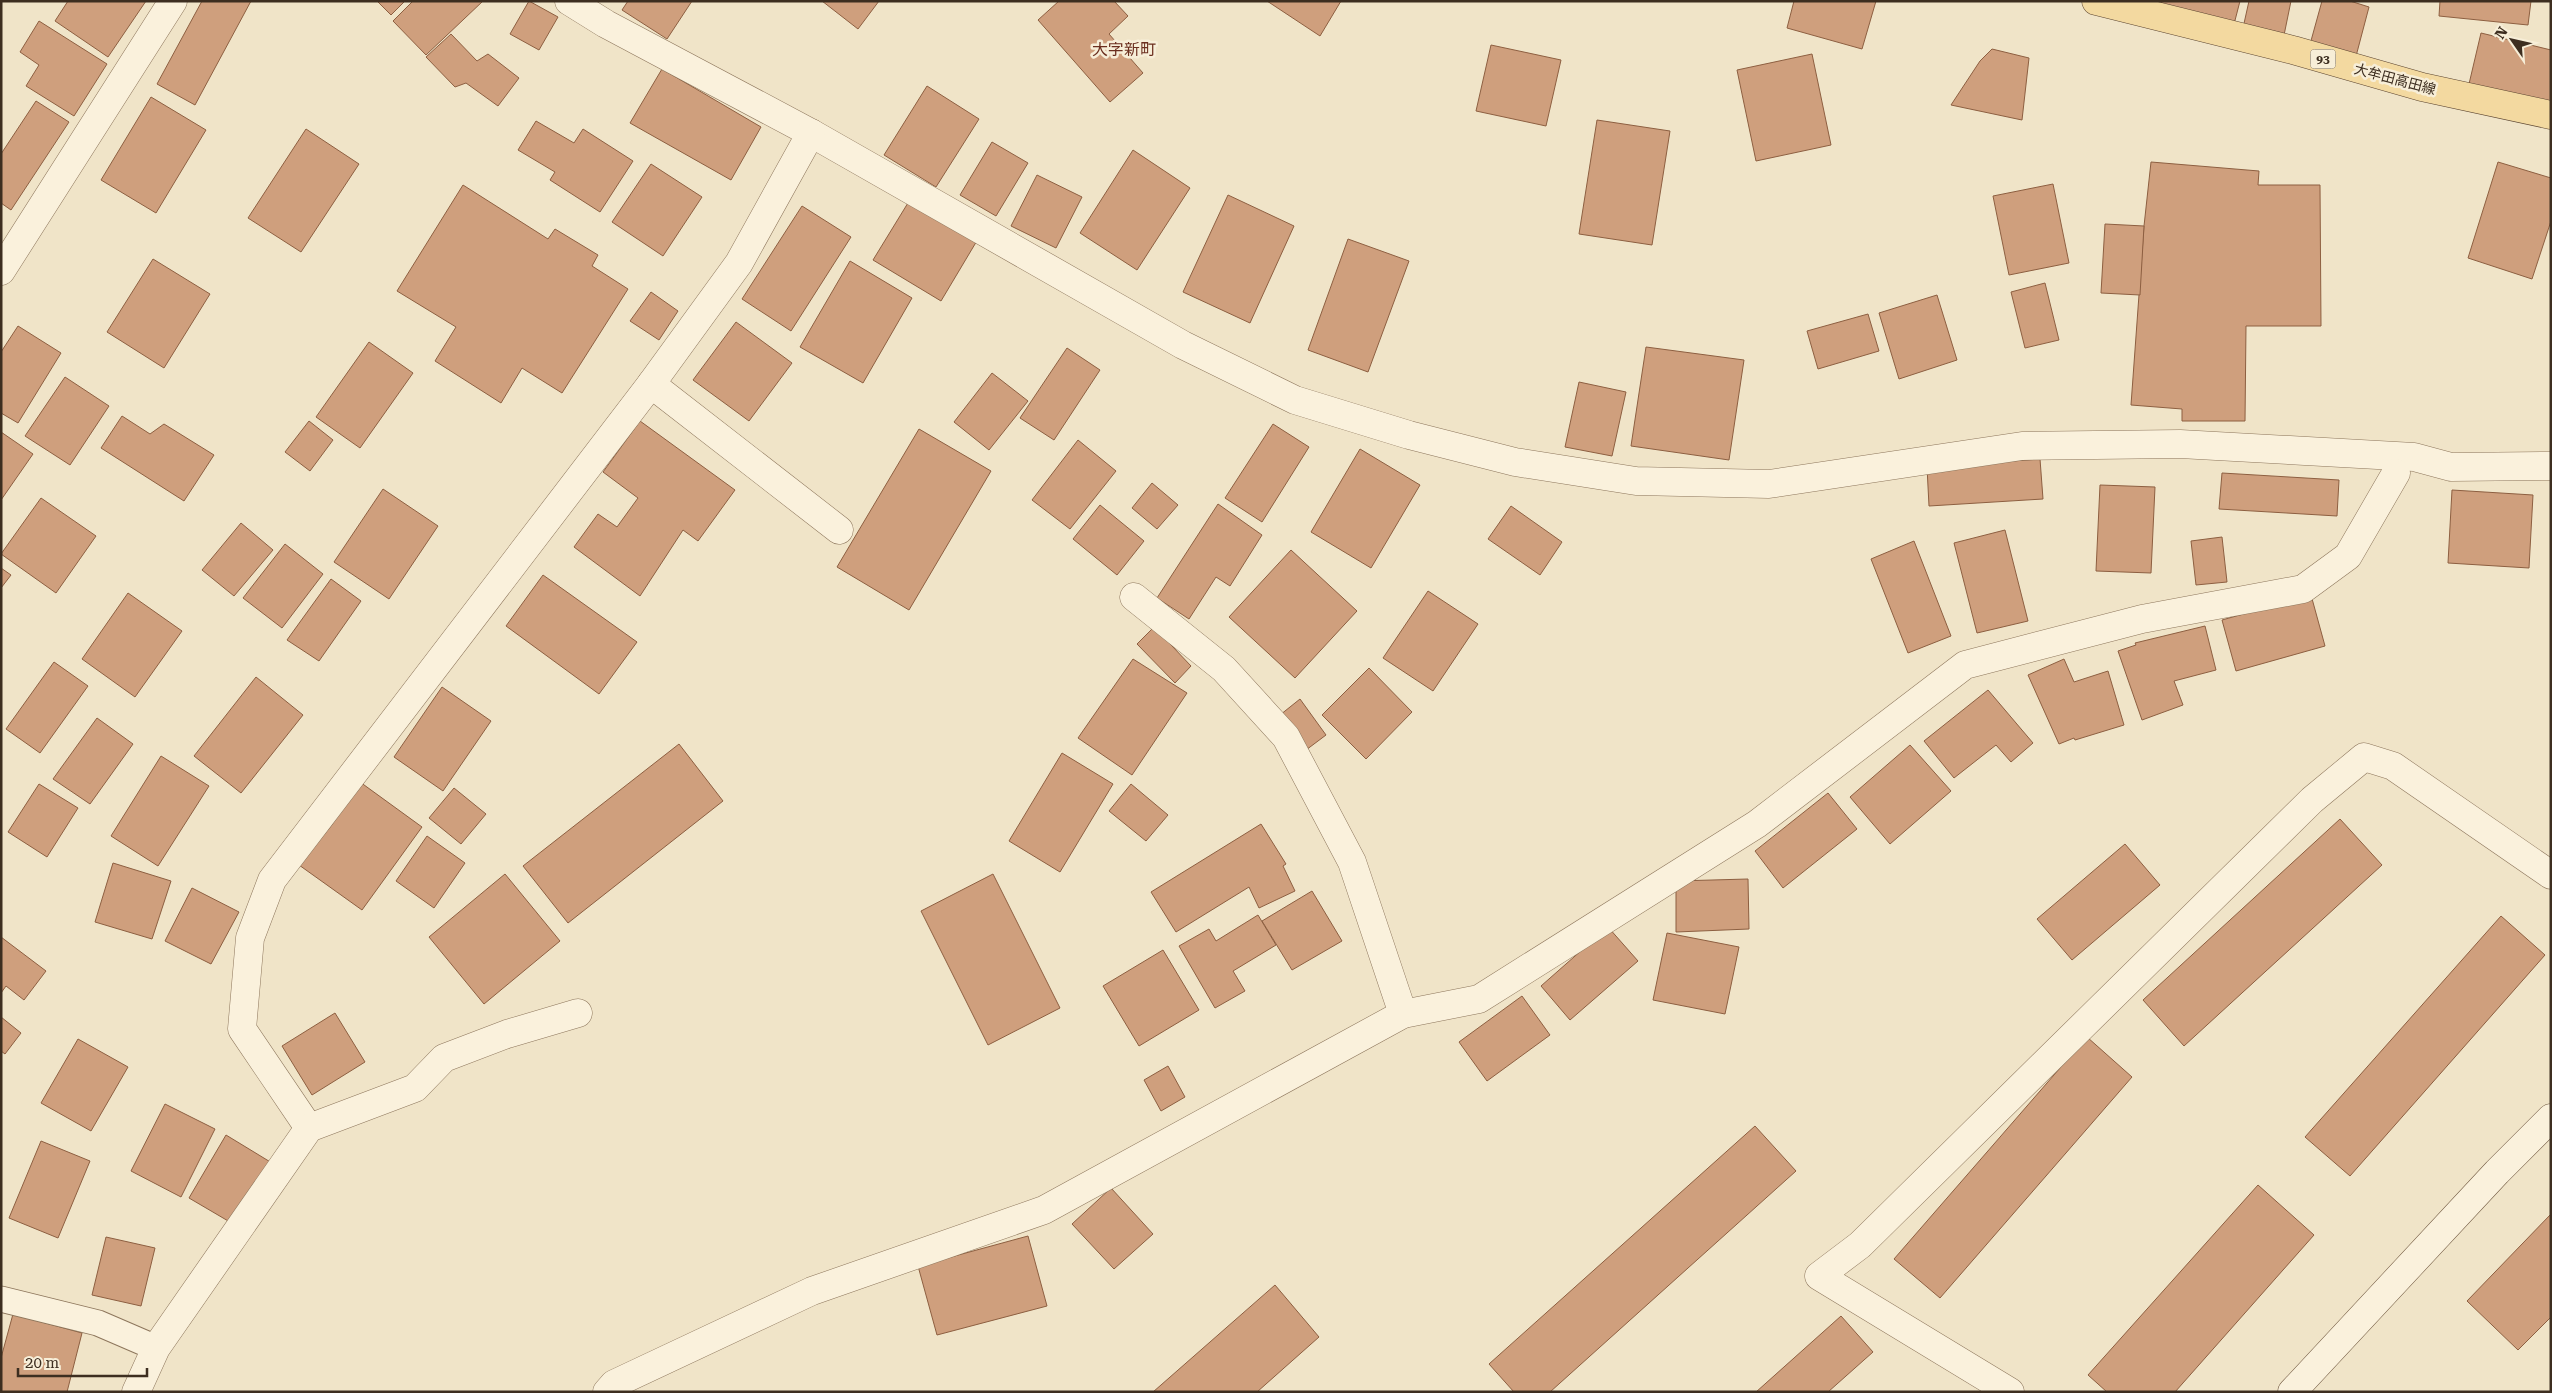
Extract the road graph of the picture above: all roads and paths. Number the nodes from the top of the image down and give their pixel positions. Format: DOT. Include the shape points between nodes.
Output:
graph roads {
  1 [pos="173,1"];
  2 [pos="569,1"];
  3 [pos="2096,1"];
  4 [pos="2551,115"];
  5 [pos="811,133"];
  6 [pos="4,261"];
  7 [pos="651,384"];
  8 [pos="2551,466"];
  9 [pos="2396,473"];
  10 [pos="839,530"];
  11 [pos="1134,597"];
  12 [pos="2551,875"];
  13 [pos="578,1013"];
  14 [pos="1403,1014"];
  15 [pos="2551,1118"];
  16 [pos="310,1128"];
  17 [pos="1,1299"];
  18 [pos="156,1348"];
  19 [pos="136,1392"];
  20 [pos="607,1392"];
  21 [pos="2010,1392"];
  22 [pos="2292,1392"];
  1 -- 6 [label="street"];
  2 -- 5 [label="street"];
  3 -- 4 [label="main road, 大牟田高田線 / 93" via="2294,50 2422,87"];
  5 -- 7 [label="street" via="739,263"];
  5 -- 8 [label="street" via="1183,345 1294,400 1409,435 1515,462 1636,481 1769,484 2022,446 2180,444 2414,457 2450,467"];
  7 -- 10 [label="street"];
  7 -- 16 [label="street" via="272,880 250,938 242,1029"];
  9 -- 14 [label="street" via="2348,556 2303,589 2142,619 1965,665 1757,824 1479,999"];
  11 -- 14 [label="street" via="1224,670 1286,737 1352,862"];
  12 -- 21 [label="street" via="2393,766 2364,757 2312,800 1860,1245 1819,1276"];
  13 -- 16 [label="street" via="507,1034 444,1058 415,1088"];
  14 -- 20 [label="street" via="1044,1210 812,1290 614,1384"];
  15 -- 22 [label="street"];
  16 -- 18 [label="street"];
  17 -- 18 [label="lane" via="98,1323"];
  18 -- 19 [label="street"];
}
